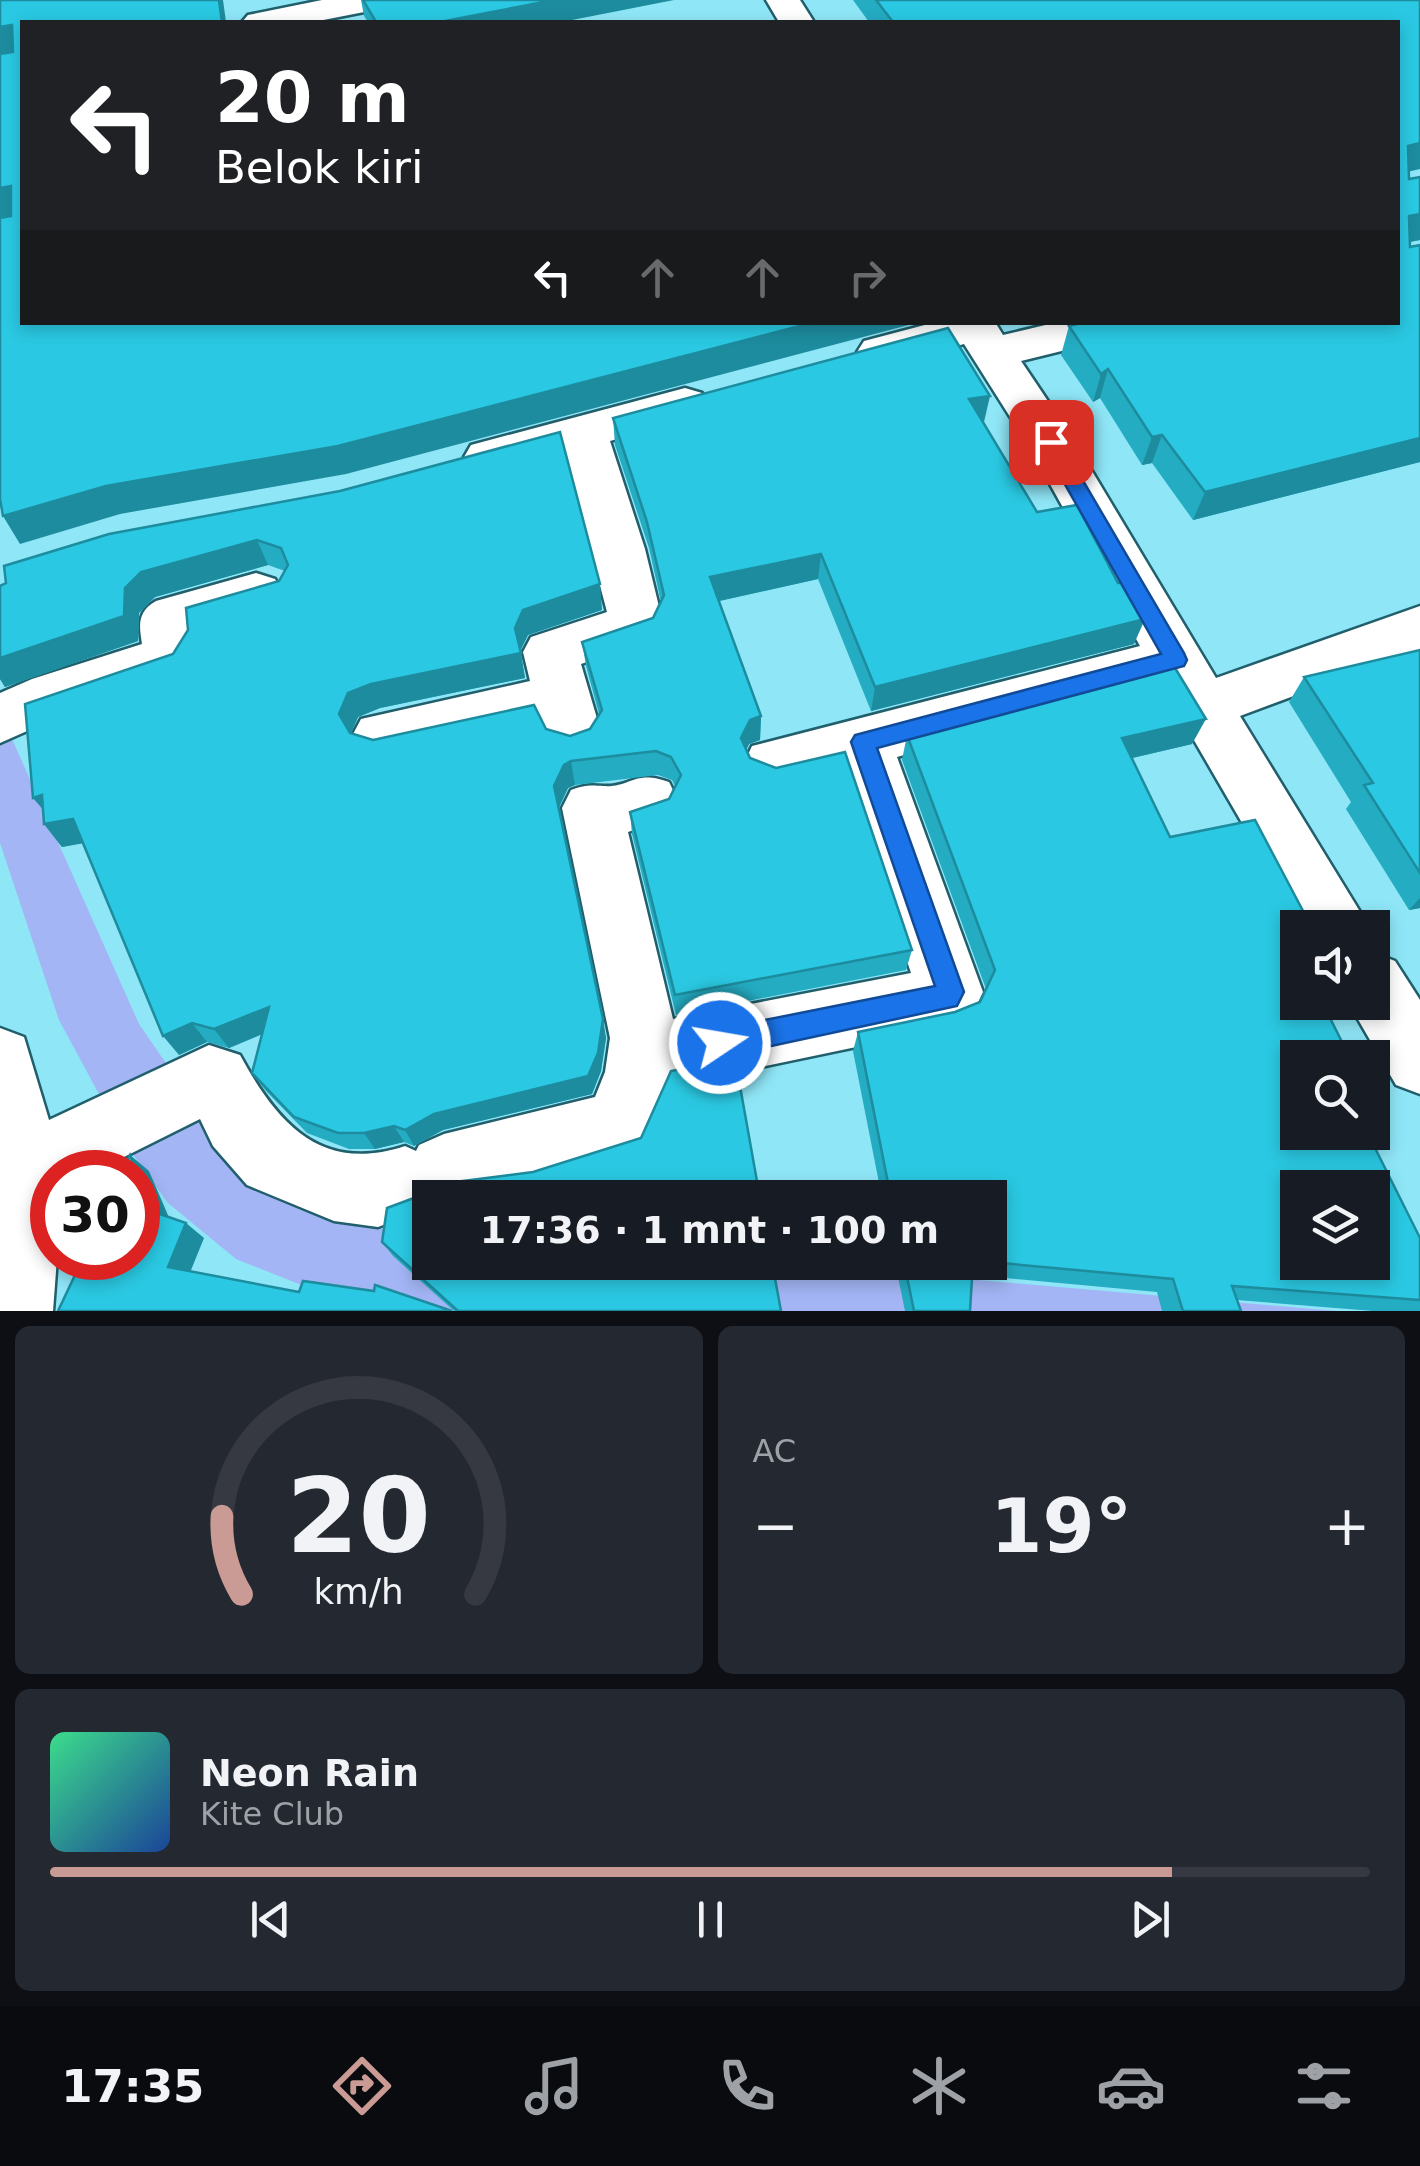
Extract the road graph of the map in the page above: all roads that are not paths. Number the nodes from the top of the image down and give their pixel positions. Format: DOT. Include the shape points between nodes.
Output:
graph roads {
  1 [pos="378,0"];
  2 [pos="271,20"];
  3 [pos="1086,325"];
  4 [pos="980,334"];
  5 [pos="846,361"];
  6 [pos="734,390"];
  7 [pos="583,431"];
  8 [pos="438,471"];
  9 [pos="270,589"];
  10 [pos="1420,626"];
  11 [pos="1190,683"];
  12 [pos="3,718"];
  13 [pos="381,736"];
  14 [pos="863,742"];
  15 [pos="773,763"];
  16 [pos="612,808"];
  17 [pos="1327,910"];
  18 [pos="1390,1012"];
  19 [pos="644,1058"];
  20 [pos="0,1061"];
  21 [pos="1420,1061"];
  22 [pos="21,1171"];
  23 [pos="15,1311"];
  1 -- 2 [label="street"];
  3 -- 4 [label="street"];
  4 -- 5 [label="street"];
  4 -- 11 [label="street" via="1051,442"];
  6 -- 7 [label="street"];
  7 -- 8 [label="street"];
  7 -- 13 [label="street" via="634,625 553,648 567,714"];
  9 -- 12 [label="street" via="165,622 166,659"];
  10 -- 11 [label="street"];
  11 -- 14 [label="street"];
  11 -- 17 [label="street"];
  14 -- 15 [label="street"];
  14 -- 19 [label="street" via="948,997"];
  16 -- 19 [label="street"];
  18 -- 21 [label="street"];
  19 -- 22 [label="street" via="617,1126 378,1191 334,1185 272,1160 238,1120 216,1079"];
  20 -- 22 [label="street"];
  22 -- 23 [label="street" via="23,1248"];
}
